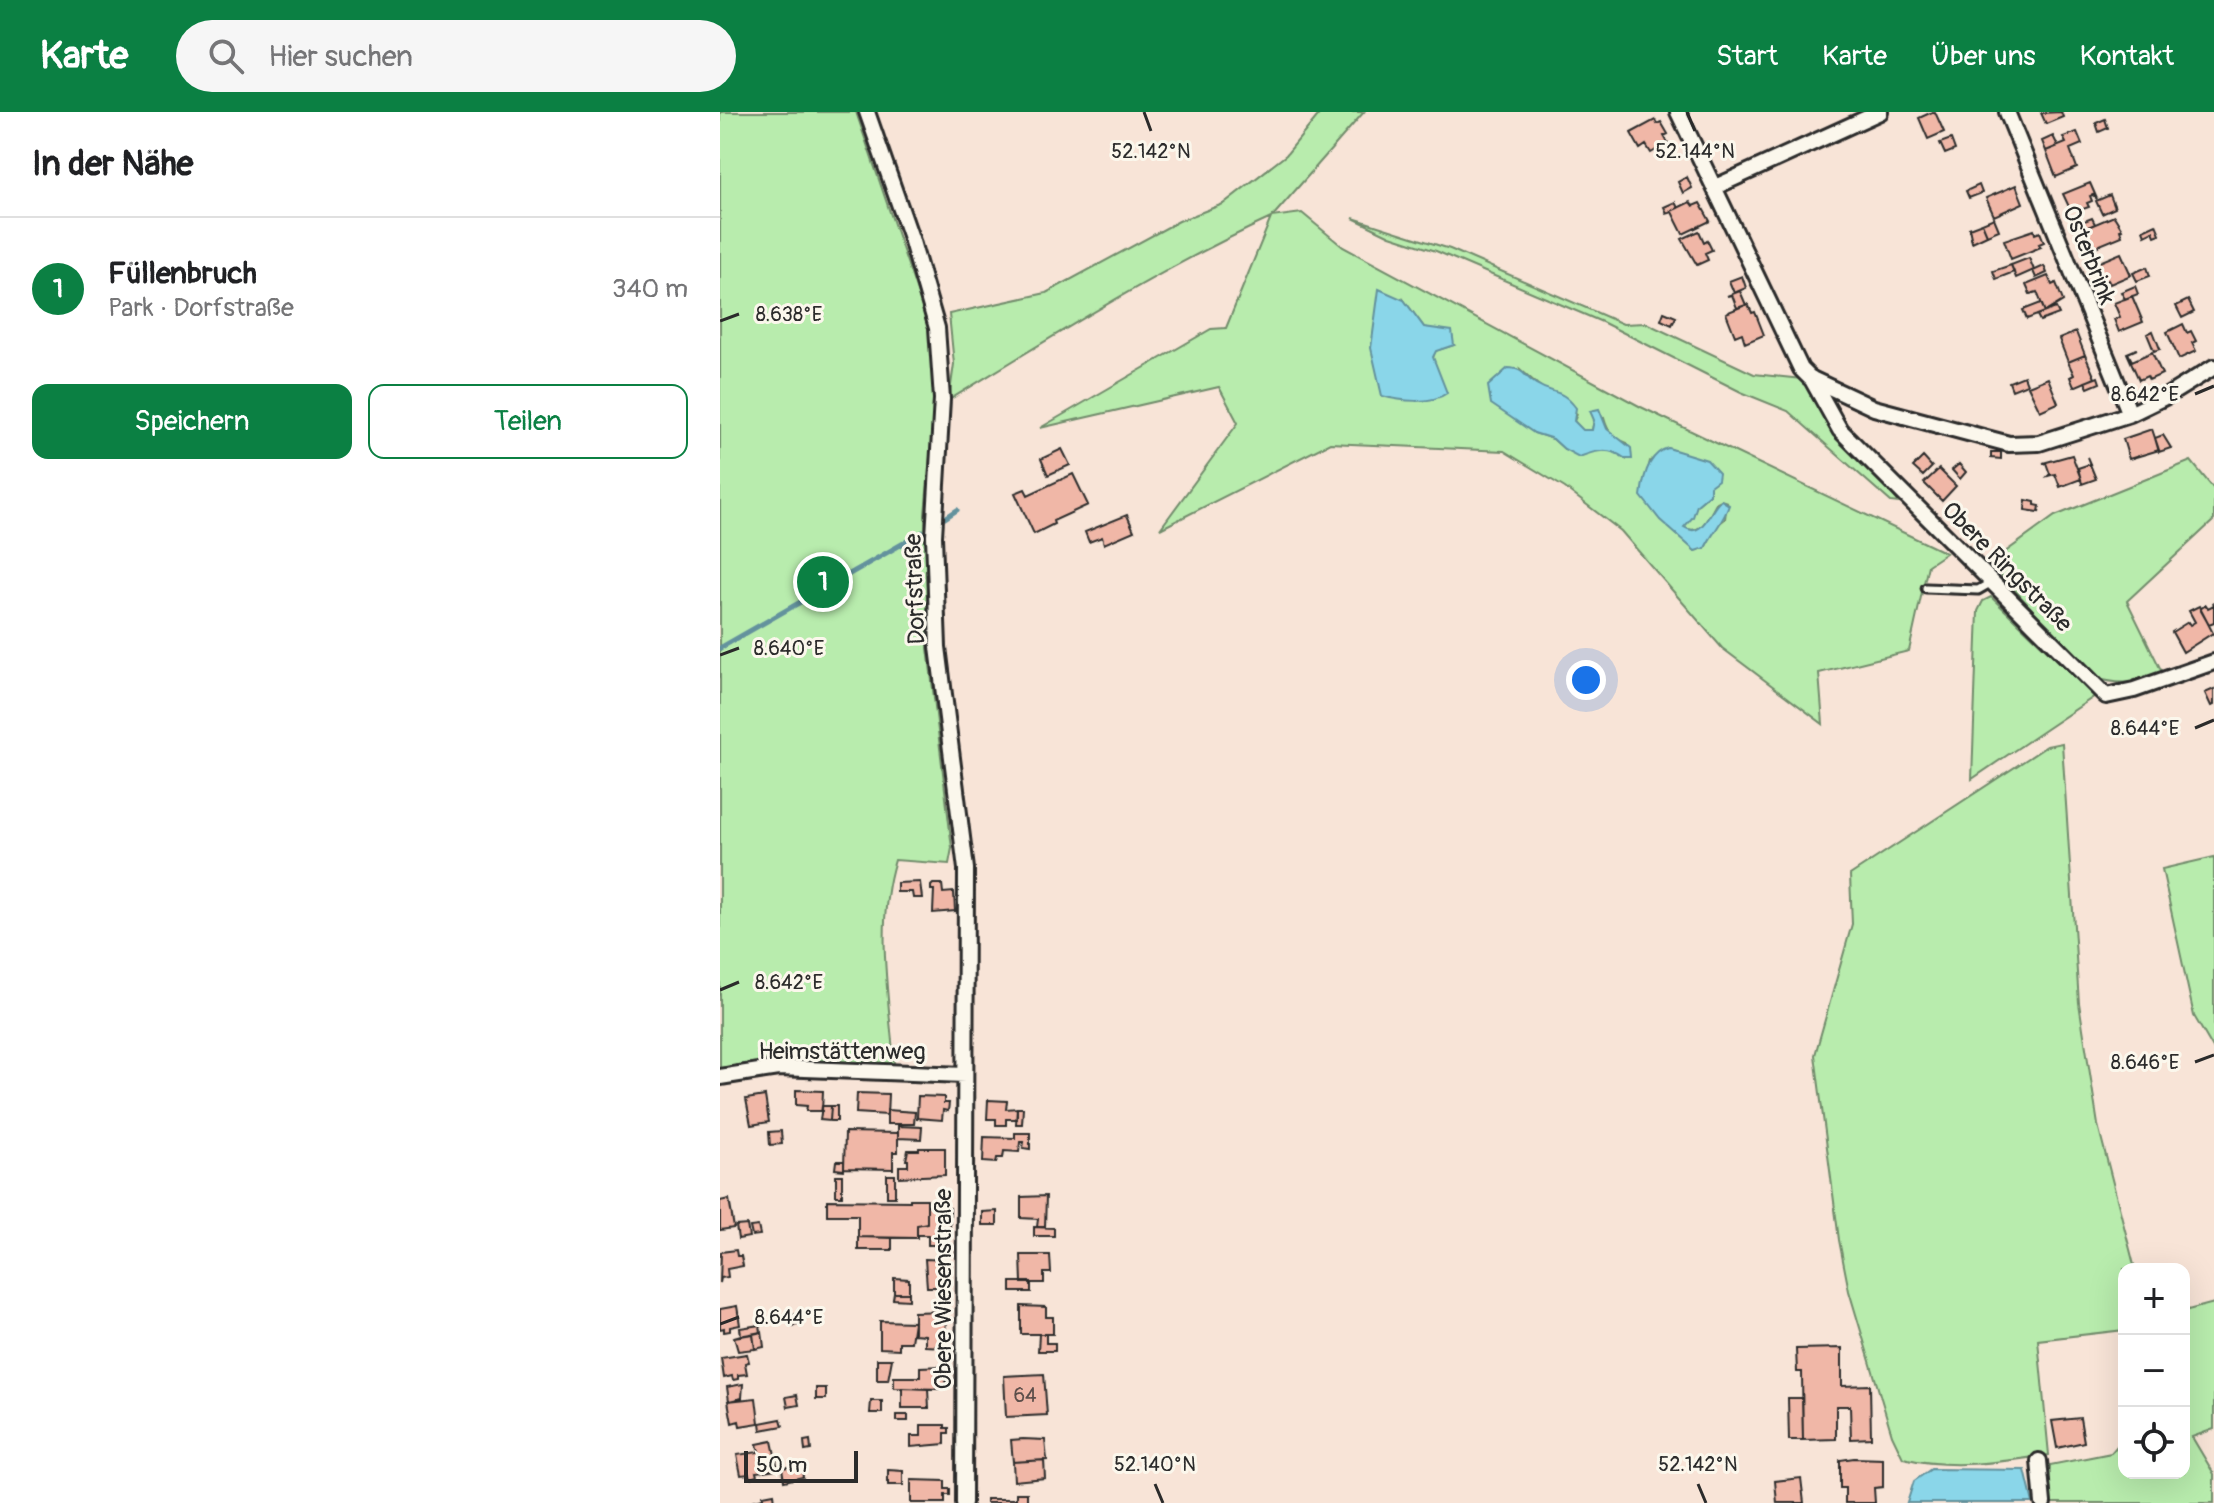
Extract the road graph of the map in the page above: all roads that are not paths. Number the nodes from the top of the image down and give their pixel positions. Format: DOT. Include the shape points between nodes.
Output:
graph roads {
  1 [pos="867,112"];
  2 [pos="1678,112"];
  3 [pos="1880,112"];
  4 [pos="2007,112"];
  5 [pos="1715,187"];
  6 [pos="2214,367"];
  7 [pos="1810,378"];
  8 [pos="2130,414"];
  9 [pos="1992,582"];
  10 [pos="1926,588"];
  11 [pos="2214,662"];
  12 [pos="965,1075"];
  13 [pos="720,1077"];
  14 [pos="2039,1461"];
  15 [pos="964,1503"];
  16 [pos="2043,1503"];
  1 -- 12 [label="street, Dorfstraße" via="937,328 942,399 934,552 938,647 966,869"];
  2 -- 5 [label="street, Obere Ringstraße"];
  3 -- 5 [label="street"];
  4 -- 8 [label="street, Osterbrink"];
  5 -- 7 [label="street, Obere Ringstraße" via="1801,369"];
  6 -- 8 [label="street"];
  7 -- 8 [label="street" via="1874,408 2009,444 2039,443"];
  7 -- 9 [label="street, Obere Ringstraße" via="1840,430"];
  9 -- 10 [label="lane" via="1978,590"];
  9 -- 11 [label="street, Obere Ringstraße" via="2106,696"];
  12 -- 13 [label="street, Heimstättenweg" via="778,1068"];
  12 -- 15 [label="street, Obere Wiesenstraße"];
  14 -- 16 [label="street"];
}
